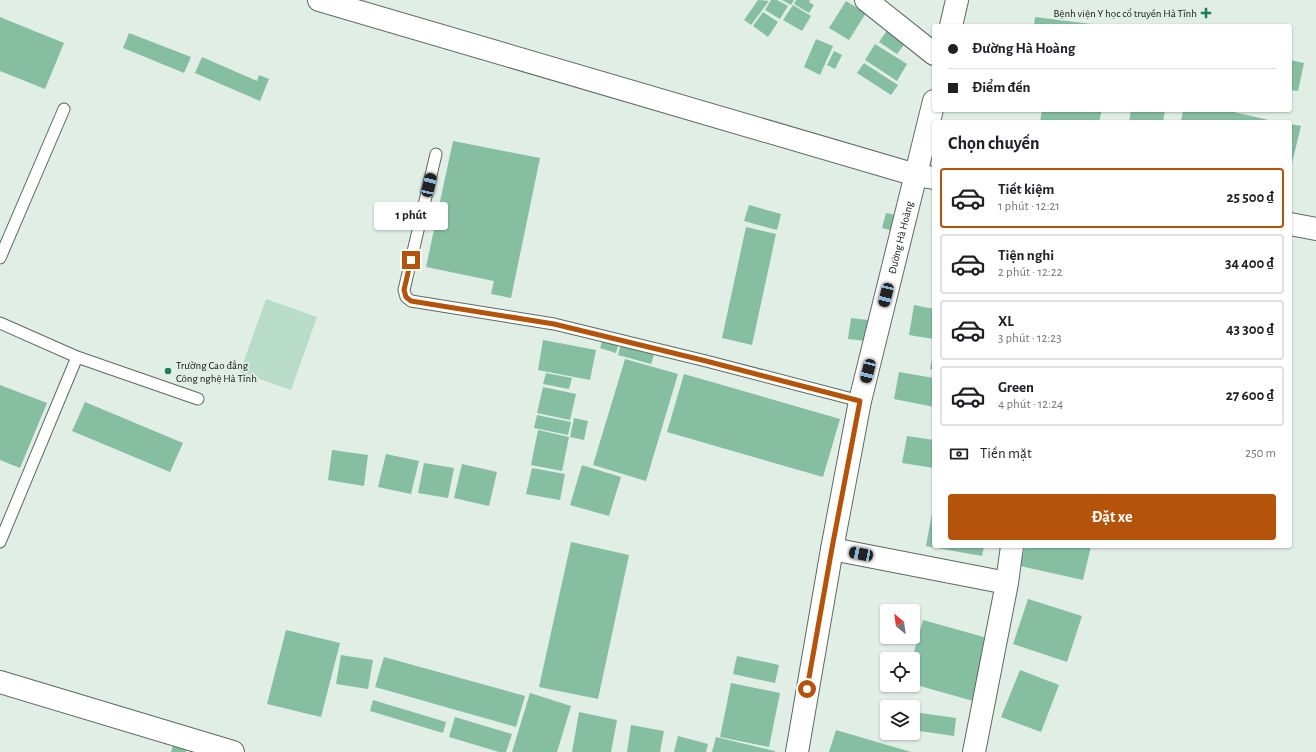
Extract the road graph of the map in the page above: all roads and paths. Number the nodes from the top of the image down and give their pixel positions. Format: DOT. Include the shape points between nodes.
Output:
graph roads {
  1 [pos="319,0"];
  2 [pos="866,0"];
  3 [pos="957,0"];
  4 [pos="951,24"];
  5 [pos="932,52"];
  6 [pos="64,109"];
  7 [pos="933,112"];
  8 [pos="436,154"];
  9 [pos="925,177"];
  10 [pos="1292,224"];
  11 [pos="1316,229"];
  12 [pos="0,258"];
  13 [pos="0,323"];
  14 [pos="77,357"];
  15 [pos="198,399"];
  16 [pos="860,401"];
  17 [pos="0,542"];
  18 [pos="832,548"];
  19 [pos="1012,548"];
  20 [pos="1007,583"];
  21 [pos="0,682"];
  22 [pos="232,752"];
  23 [pos="796,752"];
  24 [pos="974,752"];
  1 -- 9 [label="street"];
  2 -- 5 [label="street"];
  3 -- 4 [label="street"];
  6 -- 12 [label="lane"];
  7 -- 9 [label="street, Đường Hà Hoàng"];
  8 -- 16 [label="lane" via="404,290 406,297 411,301 554,324"];
  9 -- 16 [label="street, Đường Hà Hoàng"];
  10 -- 11 [label="street"];
  13 -- 14 [label="lane"];
  14 -- 15 [label="lane"];
  14 -- 17 [label="lane"];
  16 -- 18 [label="street, Đường Hà Hoàng"];
  18 -- 20 [label="street"];
  18 -- 23 [label="street, Đường Hà Hoàng"];
  19 -- 20 [label="street"];
  20 -- 24 [label="street"];
  21 -- 22 [label="street"];
}
